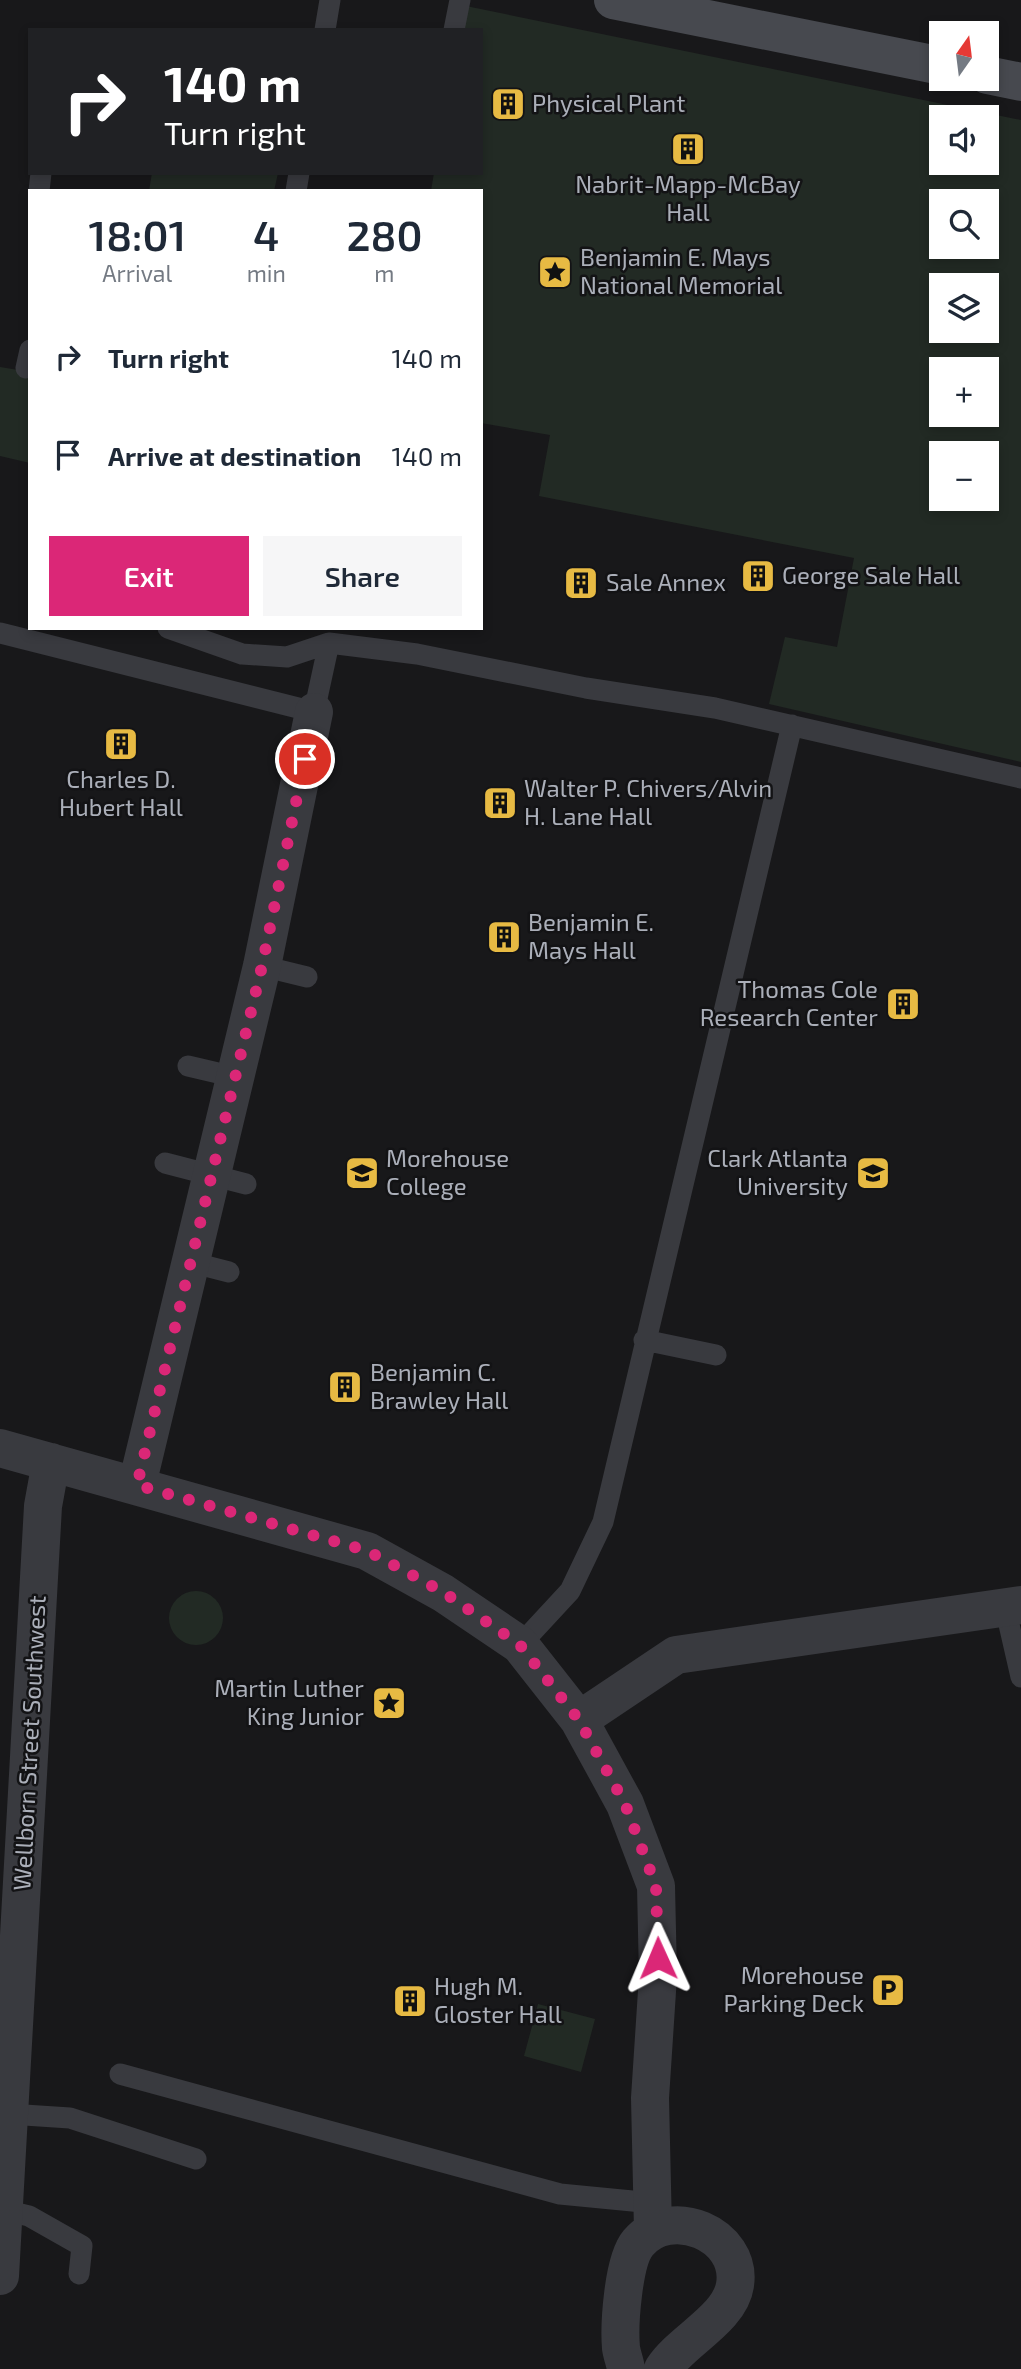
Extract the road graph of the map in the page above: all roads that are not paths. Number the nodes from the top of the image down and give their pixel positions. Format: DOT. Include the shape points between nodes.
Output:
graph roads {
  1 [pos="330,0"];
  2 [pos="460,0"];
  3 [pos="613,0"];
  4 [pos="703,9"];
  5 [pos="325,28"];
  6 [pos="454,28"];
  7 [pos="929,63"];
  8 [pos="999,77"];
  9 [pos="1021,82"];
  10 [pos="174,630"];
  11 [pos="0,633"];
  12 [pos="329,643"];
  13 [pos="314,712"];
  14 [pos="792,724"];
  15 [pos="1021,778"];
  16 [pos="262,966"];
  17 [pos="307,977"];
  18 [pos="188,1066"];
  19 [pos="235,1077"];
  20 [pos="165,1163"];
  21 [pos="229,1179"];
  22 [pos="190,1262"];
  23 [pos="229,1272"];
  24 [pos="644,1340"];
  25 [pos="716,1355"];
  26 [pos="0,1448"];
  27 [pos="51,1462"];
  28 [pos="137,1485"];
  29 [pos="1013,1606"];
  30 [pos="520,1645"];
  31 [pos="1021,1677"];
  32 [pos="579,1720"];
  33 [pos="120,2074"];
  34 [pos="9,2114"];
  35 [pos="196,2159"];
  36 [pos="4,2210"];
  37 [pos="653,2216"];
  38 [pos="79,2274"];
  39 [pos="0,2276"];
  40 [pos="626,2369"];
  41 [pos="663,2369"];
  1 -- 5 [label="lane"];
  2 -- 6 [label="lane"];
  3 -- 4 [label="street"];
  4 -- 7 [label="street"];
  8 -- 9 [label="street"];
  10 -- 12 [label="lane" via="242,654 286,657"];
  11 -- 13 [label="lane"];
  12 -- 13 [label="lane"];
  12 -- 14 [label="lane" via="417,654"];
  13 -- 16 [label="street"];
  14 -- 15 [label="lane"];
  14 -- 24 [label="lane"];
  16 -- 17 [label="lane"];
  16 -- 19 [label="street"];
  18 -- 19 [label="lane"];
  19 -- 21 [label="street"];
  20 -- 21 [label="lane"];
  21 -- 22 [label="street"];
  22 -- 23 [label="lane"];
  22 -- 28 [label="street"];
  24 -- 25 [label="lane"];
  24 -- 30 [label="lane" via="603,1522 570,1591"];
  26 -- 27 [label="street"];
  27 -- 28 [label="street"];
  27 -- 34 [label="street, Wellborn Street Southwest" via="43,1506"];
  28 -- 30 [label="street" via="368,1551 443,1592"];
  29 -- 31 [label="lane"];
  29 -- 32 [label="street" via="676,1655"];
  30 -- 32 [label="street"];
  32 -- 37 [label="street" via="625,1804 656,1886 658,1976 650,2098"];
  33 -- 37 [label="lane"];
  34 -- 35 [label="lane" via="69,2118"];
  34 -- 36 [label="street, Wellborn Street Southwest"];
  36 -- 38 [label="lane" via="29,2216 82,2246"];
  36 -- 39 [label="street, Wellborn Street Southwest"];
  37 -- 40 [label="street" via="628,2266 621,2350"];
  37 -- 41 [label="street" via="711,2234 731,2254 735,2286 715,2321 687,2341"];
}
